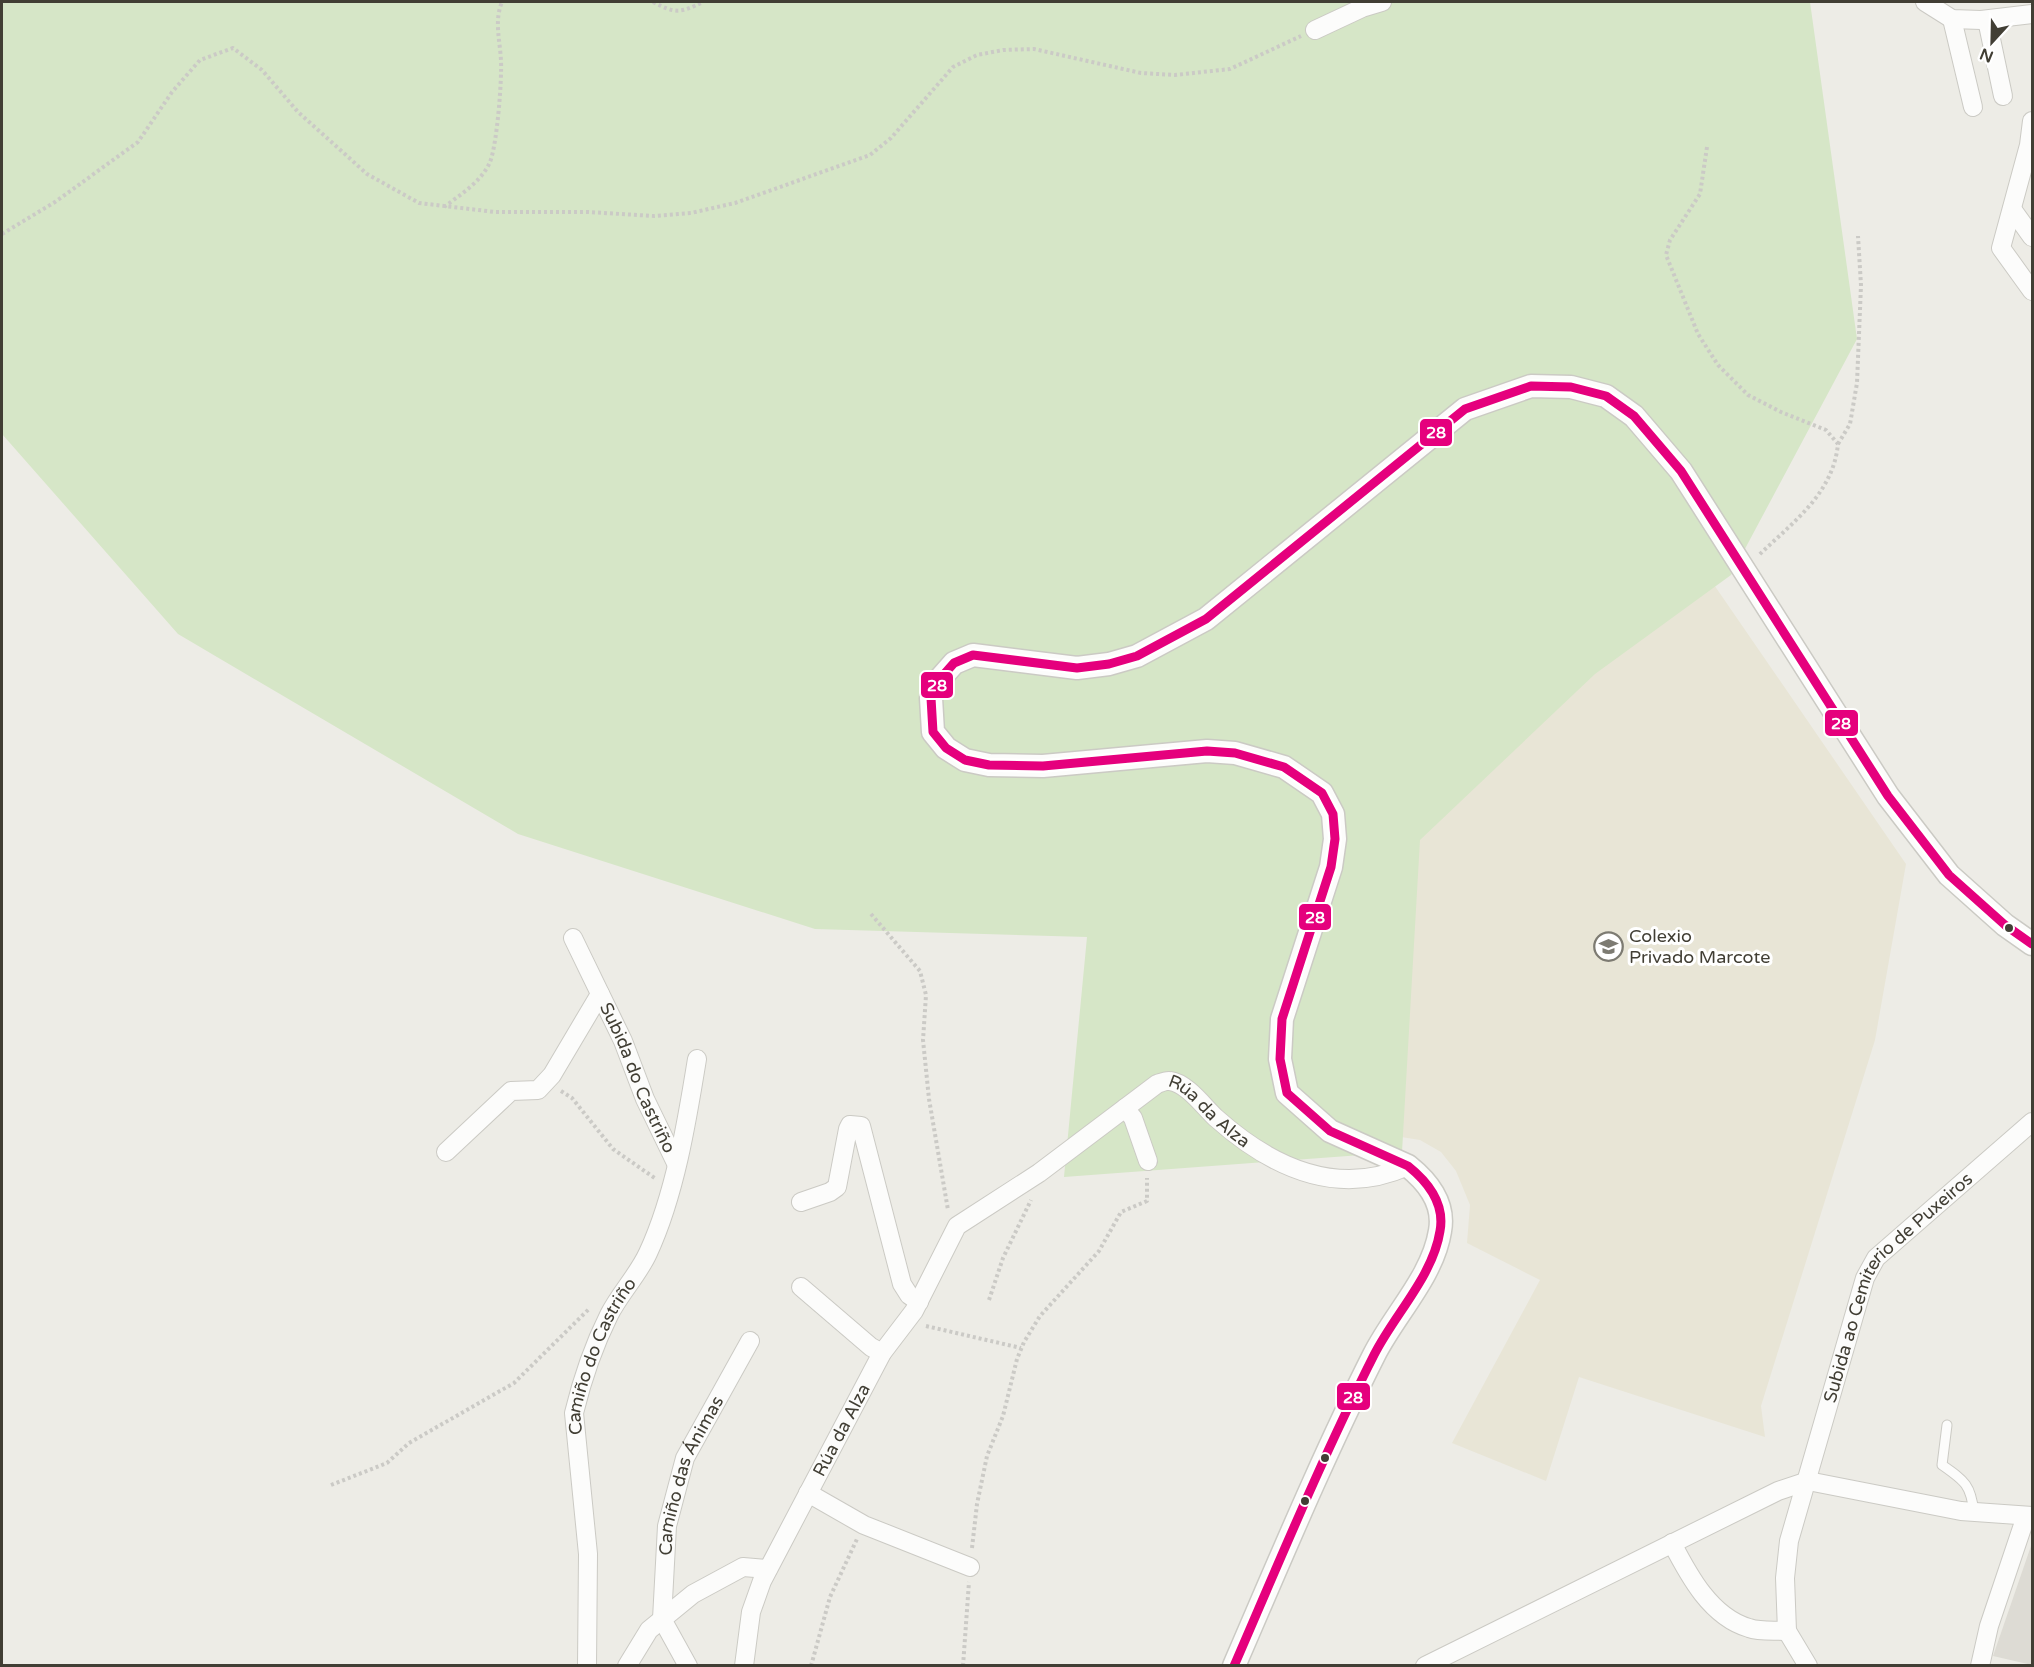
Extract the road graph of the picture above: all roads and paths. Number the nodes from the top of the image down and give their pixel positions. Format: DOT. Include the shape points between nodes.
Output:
graph roads {
  1 [pos="502,2"];
  2 [pos="653,2"];
  3 [pos="703,2"];
  4 [pos="1382,2"];
  5 [pos="1925,2"];
  6 [pos="2032,14"];
  7 [pos="1952,19"];
  8 [pos="1987,20"];
  9 [pos="1316,30"];
  10 [pos="2003,96"];
  11 [pos="1972,107"];
  12 [pos="2032,122"];
  13 [pos="1707,147"];
  14 [pos="2028,175"];
  15 [pos="444,208"];
  16 [pos="2012,209"];
  17 [pos="2,234"];
  18 [pos="1858,236"];
  19 [pos="2032,237"];
  20 [pos="2032,291"];
  21 [pos="1838,444"];
  22 [pos="1743,569"];
  23 [pos="871,914"];
  24 [pos="573,938"];
  25 [pos="2032,944"];
  26 [pos="600,994"];
  27 [pos="697,1059"];
  28 [pos="546,1081"];
  29 [pos="1125,1108"];
  30 [pos="2032,1122"];
  31 [pos="446,1152"];
  32 [pos="1148,1161"];
  33 [pos="676,1163"];
  34 [pos="1408,1166"];
  35 [pos="1032,1178"];
  36 [pos="670,1187"];
  37 [pos="801,1202"];
  38 [pos="957,1226"];
  39 [pos="801,1287"];
  40 [pos="596,1299"];
  41 [pos="990,1300"];
  42 [pos="919,1302"];
  43 [pos="906,1321"];
  44 [pos="750,1341"];
  45 [pos="1021,1348"];
  46 [pos="882,1353"];
  47 [pos="1947,1425"];
  48 [pos="1808,1481"];
  49 [pos="331,1485"];
  50 [pos="808,1493"];
  51 [pos="1974,1513"];
  52 [pos="2029,1516"];
  53 [pos="864,1524"];
  54 [pos="1672,1543"];
  55 [pos="970,1567"];
  56 [pos="768,1569"];
  57 [pos="662,1619"];
  58 [pos="1787,1631"];
  59 [pos="587,1665"];
  60 [pos="627,1665"];
  61 [pos="688,1665"];
  62 [pos="744,1665"];
  63 [pos="812,1665"];
  64 [pos="963,1665"];
  65 [pos="1234,1665"];
  66 [pos="1425,1665"];
  67 [pos="1808,1665"];
  68 [pos="1980,1665"];
  1 -- 15 [label="path" via="496,15 501,63 499,110 490,162 474,183"];
  2 -- 3 [label="path" via="683,12"];
  4 -- 9 [label="street"];
  5 -- 7 [label="street"];
  6 -- 8 [label="street"];
  7 -- 8 [label="street"];
  7 -- 11 [label="street"];
  8 -- 10 [label="street"];
  9 -- 15 [label="path" via="1230,69 1175,75 1141,73 1034,49 977,55 953,67 891,138 870,154 735,203 691,213 654,216"];
  12 -- 14 [label="street"];
  13 -- 21 [label="path" via="1700,194 1670,240 1666,255 1698,334 1718,365 1748,395 1826,430"];
  14 -- 16 [label="street"];
  15 -- 17 [label="path" via="419,203 367,174 298,112 262,70 233,48 200,60 172,92 138,142 55,202"];
  16 -- 19 [label="street"];
  16 -- 20 [label="street" via="2001,248"];
  18 -- 21 [label="path" via="1861,285 1857,383 1850,424"];
  21 -- 22 [label="path" via="1836,465 1814,502"];
  22 -- 25 [label="street" via="1888,796 1948,875 2005,926"];
  22 -- 34 [label="street" via="1681,471 1634,416 1606,396 1571,387 1532,386 1465,409 1206,619 1137,656 1077,668 973,655 954,663 939,680 931,698 933,732 946,748 965,760 990,765 1042,766 1208,751 1235,753 1284,766 1322,793 1333,814 1335,839 1330,867 1282,1019 1280,1059 1287,1093 1330,1131"];
  23 -- 38 [label="path" via="920,971 926,995 923,1041 929,1099 949,1215"];
  24 -- 26 [label="street, Subida do Castriño"];
  26 -- 28 [label="street, Subida do Castriño"];
  26 -- 33 [label="street, Subida do Castriño"];
  27 -- 33 [label="street, Camiño do Castriño"];
  28 -- 31 [label="street" via="538,1090 511,1091"];
  28 -- 36 [label="path" via="572,1098 613,1149"];
  29 -- 32 [label="street" via="1133,1118"];
  29 -- 34 [label="street, Rúa da Alza" via="1157,1084 1170,1081 1184,1088 1258,1150 1302,1174 1341,1179 1386,1175"];
  29 -- 35 [label="street, Rúa da Alza"];
  30 -- 48 [label="street, Subida ao Cemiterio de Puxeiros" via="1876,1258 1865,1278"];
  32 -- 45 [label="path" via="1147,1201 1121,1212 1099,1251 1040,1316"];
  33 -- 36 [label="street, Camiño do Castriño"];
  34 -- 65 [label="street" via="1425,1181 1439,1205 1441,1230 1434,1255 1374,1355"];
  35 -- 38 [label="street, Rúa da Alza"];
  35 -- 41 [label="path" via="1032,1196 1025,1217 1003,1258"];
  36 -- 59 [label="street, Camiño do Castriño" via="648,1254 610,1314 574,1413 588,1554"];
  37 -- 42 [label="street" via="837,1187 848,1129 850,1125 861,1126 902,1284"];
  38 -- 42 [label="street, Rúa da Alza"];
  39 -- 46 [label="street"];
  40 -- 49 [label="path" via="585,1316 514,1383 410,1443 387,1463"];
  42 -- 43 [label="street, Rúa da Alza"];
  43 -- 45 [label="path"];
  43 -- 46 [label="street, Rúa da Alza"];
  44 -- 57 [label="street, Camiño das Ánimas" via="685,1458 667,1526"];
  45 -- 55 [label="path" via="1003,1416 987,1456"];
  46 -- 50 [label="street, Rúa da Alza"];
  47 -- 51 [label="lane" via="1942,1465 1959,1476 1972,1492"];
  48 -- 51 [label="street"];
  48 -- 54 [label="street" via="1778,1491"];
  48 -- 58 [label="street, Subida ao Cemiterio de Puxeiros" via="1789,1541 1785,1578"];
  50 -- 53 [label="street, Rúa da Alza"];
  50 -- 56 [label="street, Rúa da Alza"];
  51 -- 52 [label="street"];
  52 -- 68 [label="street" via="1989,1626"];
  53 -- 55 [label="street, Rúa da Alza"];
  53 -- 63 [label="path" via="830,1597"];
  54 -- 58 [label="street" via="1693,1581 1724,1614 1750,1629"];
  54 -- 66 [label="street"];
  55 -- 64 [label="path"];
  56 -- 57 [label="street" via="743,1567 693,1594"];
  56 -- 62 [label="street, Rúa da Alza" via="751,1612"];
  57 -- 60 [label="street" via="649,1630"];
  57 -- 61 [label="street"];
  58 -- 67 [label="street, Subida ao Cemiterio de Puxeiros"];
}
